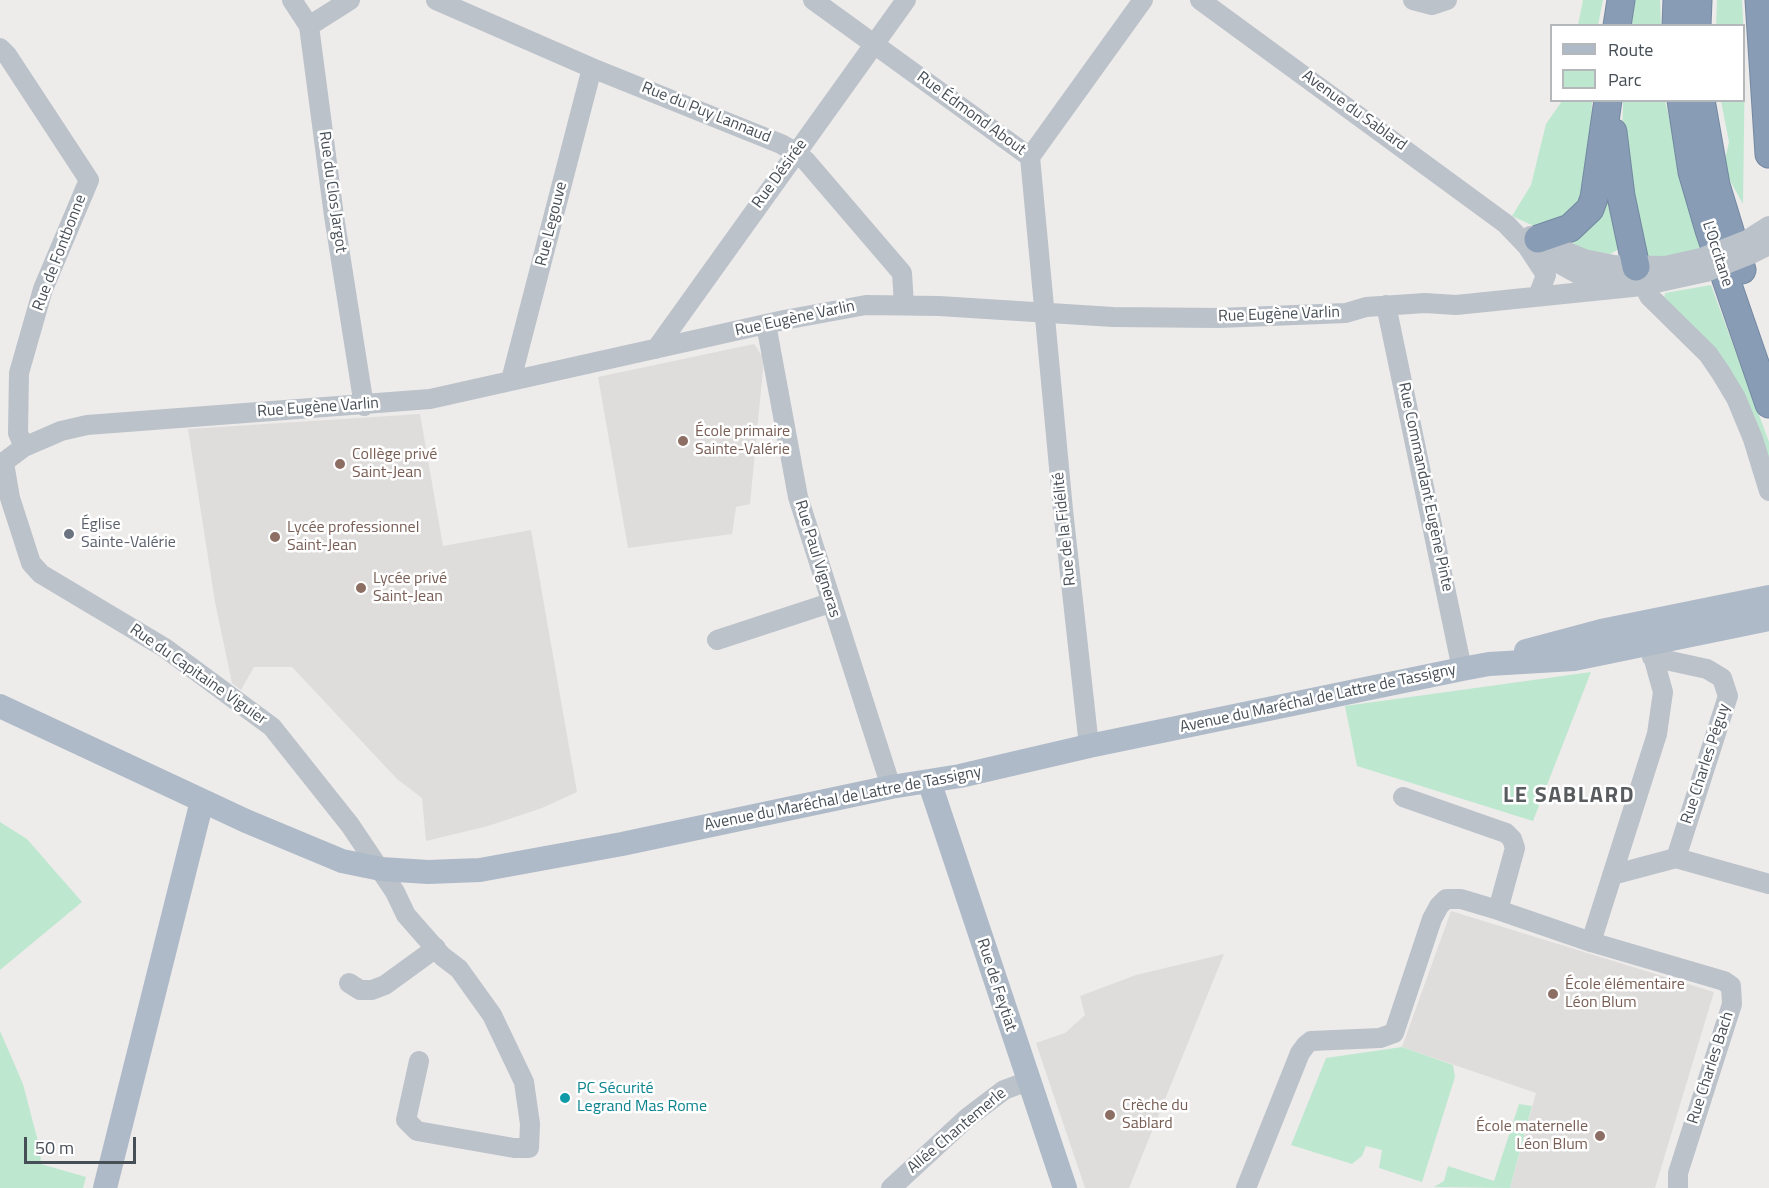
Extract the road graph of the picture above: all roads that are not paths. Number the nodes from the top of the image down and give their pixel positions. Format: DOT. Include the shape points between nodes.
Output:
graph roads {
  1 [pos="292,0"];
  2 [pos="350,0"];
  3 [pos="436,0"];
  4 [pos="813,0"];
  5 [pos="906,0"];
  6 [pos="1143,0"];
  7 [pos="1200,0"];
  8 [pos="1413,0"];
  9 [pos="1447,0"];
  10 [pos="1621,0"];
  11 [pos="1677,0"];
  12 [pos="1698,0"];
  13 [pos="1759,0"];
  14 [pos="1617,24"];
  15 [pos="1676,24"];
  16 [pos="1697,24"];
  17 [pos="309,26"];
  18 [pos="874,44"];
  19 [pos="0,48"];
  20 [pos="592,68"];
  21 [pos="1610,102"];
  22 [pos="1610,102"];
  23 [pos="1681,102"];
  24 [pos="1701,102"];
  25 [pos="1769,149"];
  26 [pos="795,152"];
  27 [pos="1769,154"];
  28 [pos="1030,157"];
  29 [pos="1769,226"];
  30 [pos="1533,243"];
  31 [pos="1769,245"];
  32 [pos="1749,247"];
  33 [pos="1639,277"];
  34 [pos="1538,296"];
  35 [pos="904,305"];
  36 [pos="1386,305"];
  37 [pos="1045,312"];
  38 [pos="766,324"];
  39 [pos="656,349"];
  40 [pos="1769,351"];
  41 [pos="511,380"];
  42 [pos="1769,404"];
  43 [pos="364,406"];
  44 [pos="24,447"];
  45 [pos="2,464"];
  46 [pos="1769,491"];
  47 [pos="1769,601"];
  48 [pos="830,603"];
  49 [pos="717,640"];
  50 [pos="1648,641"];
  51 [pos="1462,669"];
  52 [pos="0,706"];
  53 [pos="1089,746"];
  54 [pos="929,781"];
  55 [pos="891,787"];
  56 [pos="1403,797"];
  57 [pos="202,801"];
  58 [pos="1676,858"];
  59 [pos="381,868"];
  60 [pos="1612,875"];
  61 [pos="1769,884"];
  62 [pos="1498,910"];
  63 [pos="1591,942"];
  64 [pos="436,948"];
  65 [pos="349,983"];
  66 [pos="419,1061"];
  67 [pos="1028,1081"];
  68 [pos="105,1188"];
  69 [pos="891,1188"];
  70 [pos="1065,1188"];
  71 [pos="1246,1188"];
  72 [pos="1678,1188"];
  1 -- 17 [label="street"];
  2 -- 17 [label="street"];
  3 -- 20 [label="street, Rue du Puy Lannaud"];
  4 -- 18 [label="street, Rue Édmond About"];
  5 -- 18 [label="street, Rue Désirée"];
  6 -- 28 [label="street"];
  7 -- 30 [label="street, Avenue du Sablard"];
  8 -- 9 [label="street" via="1432,5"];
  10 -- 14 [label="highway"];
  11 -- 15 [label="highway"];
  12 -- 16 [label="highway"];
  13 -- 25 [label="highway"];
  17 -- 43 [label="street, Rue du Clos Jargot"];
  18 -- 26 [label="street, Rue Désirée"];
  18 -- 28 [label="street, Rue Édmond About"];
  19 -- 44 [label="street, Rue de Fontbonne" via="89,180 43,289 19,373 18,433"];
  20 -- 26 [label="street, Rue du Puy Lannaud"];
  20 -- 41 [label="street, Rue Legouve"];
  21 -- 30 [label="highway" via="1590,209 1570,228"];
  22 -- 33 [label="highway" via="1618,175"];
  23 -- 42 [label="highway, L'Occitane" via="1692,172"];
  24 -- 40 [label="highway, L'Occitane" via="1716,185"];
  25 -- 27 [label="highway"];
  26 -- 35 [label="street, Rue du Puy Lannaud" via="903,273"];
  26 -- 39 [label="street, Rue Désirée"];
  28 -- 37 [label="street, Rue Édmond About"];
  29 -- 32 [label="street, Avenue du Sablard"];
  30 -- 33 [label="street, Avenue du Sablard"];
  30 -- 34 [label="street" via="1546,275"];
  31 -- 32 [label="street, Avenue du Sablard"];
  32 -- 33 [label="street, Avenue du Sablard, bridge" via="1704,265"];
  33 -- 34 [label="street, Rue Eugène Varlin"];
  33 -- 46 [label="street" via="1721,373 1753,439"];
  34 -- 36 [label="street, Rue Eugène Varlin" via="1456,305"];
  35 -- 37 [label="street, Rue Eugène Varlin"];
  35 -- 38 [label="street, Rue Eugène Varlin" via="846,307"];
  36 -- 37 [label="street, Rue Eugène Varlin" via="1346,313 1219,318"];
  36 -- 51 [label="street, Rue Commandant Eugène Pinte"];
  37 -- 53 [label="street, Rue de la Fidélité"];
  38 -- 39 [label="street, Rue Eugène Varlin"];
  38 -- 48 [label="street, Rue Paul Vigneras" via="798,497"];
  39 -- 41 [label="street, Rue Eugène Varlin"];
  41 -- 43 [label="street, Rue Eugène Varlin" via="430,399"];
  43 -- 44 [label="street, Rue Eugène Varlin" via="87,425"];
  44 -- 45 [label="street, Rue Eugène Varlin"];
  45 -- 59 [label="street, Rue du Capitaine Viguier" via="32,563 41,574 165,648 272,727"];
  47 -- 50 [label="main road, Avenue du Maréchal de Lattre de Tassigny"];
  48 -- 49 [label="street"];
  48 -- 55 [label="street, Rue Paul Vigneras"];
  50 -- 51 [label="main road, Avenue du Maréchal de Lattre de Tassigny" via="1574,658"];
  50 -- 58 [label="street, Rue Charles Péguy" via="1722,678 1728,696"];
  50 -- 60 [label="street" via="1663,692 1657,734"];
  51 -- 53 [label="main road, Avenue du Maréchal de Lattre de Tassigny"];
  52 -- 57 [label="main road, Avenue du Maréchal de Lattre de Tassigny"];
  53 -- 54 [label="main road, Avenue du Maréchal de Lattre de Tassigny"];
  54 -- 55 [label="main road, Avenue du Maréchal de Lattre de Tassigny"];
  54 -- 67 [label="main road, Rue de Feytiat"];
  55 -- 59 [label="main road, Avenue du Maréchal de Lattre de Tassigny" via="480,870 428,872"];
  56 -- 62 [label="street" via="1506,833 1512,839 1515,848"];
  57 -- 59 [label="main road, Avenue du Maréchal de Lattre de Tassigny" via="342,861"];
  57 -- 68 [label="main road"];
  58 -- 60 [label="street"];
  58 -- 61 [label="street"];
  59 -- 64 [label="street, Rue du Capitaine Viguier" via="406,915"];
  60 -- 63 [label="street"];
  62 -- 63 [label="street"];
  62 -- 71 [label="street" via="1453,898 1439,906 1394,1033 1380,1038 1311,1041 1306,1045"];
  63 -- 72 [label="street, Rue Charles Bach" via="1731,986 1732,1004 1678,1173"];
  64 -- 65 [label="street" via="385,986 360,990"];
  64 -- 66 [label="street, Rue du Capitaine Viguier" via="477,991 513,1054 524,1082 529,1148 417,1131 406,1120"];
  67 -- 69 [label="street, Allée Chantemerle" via="1004,1090 967,1118"];
  67 -- 70 [label="main road, Rue de Feytiat"];
}
